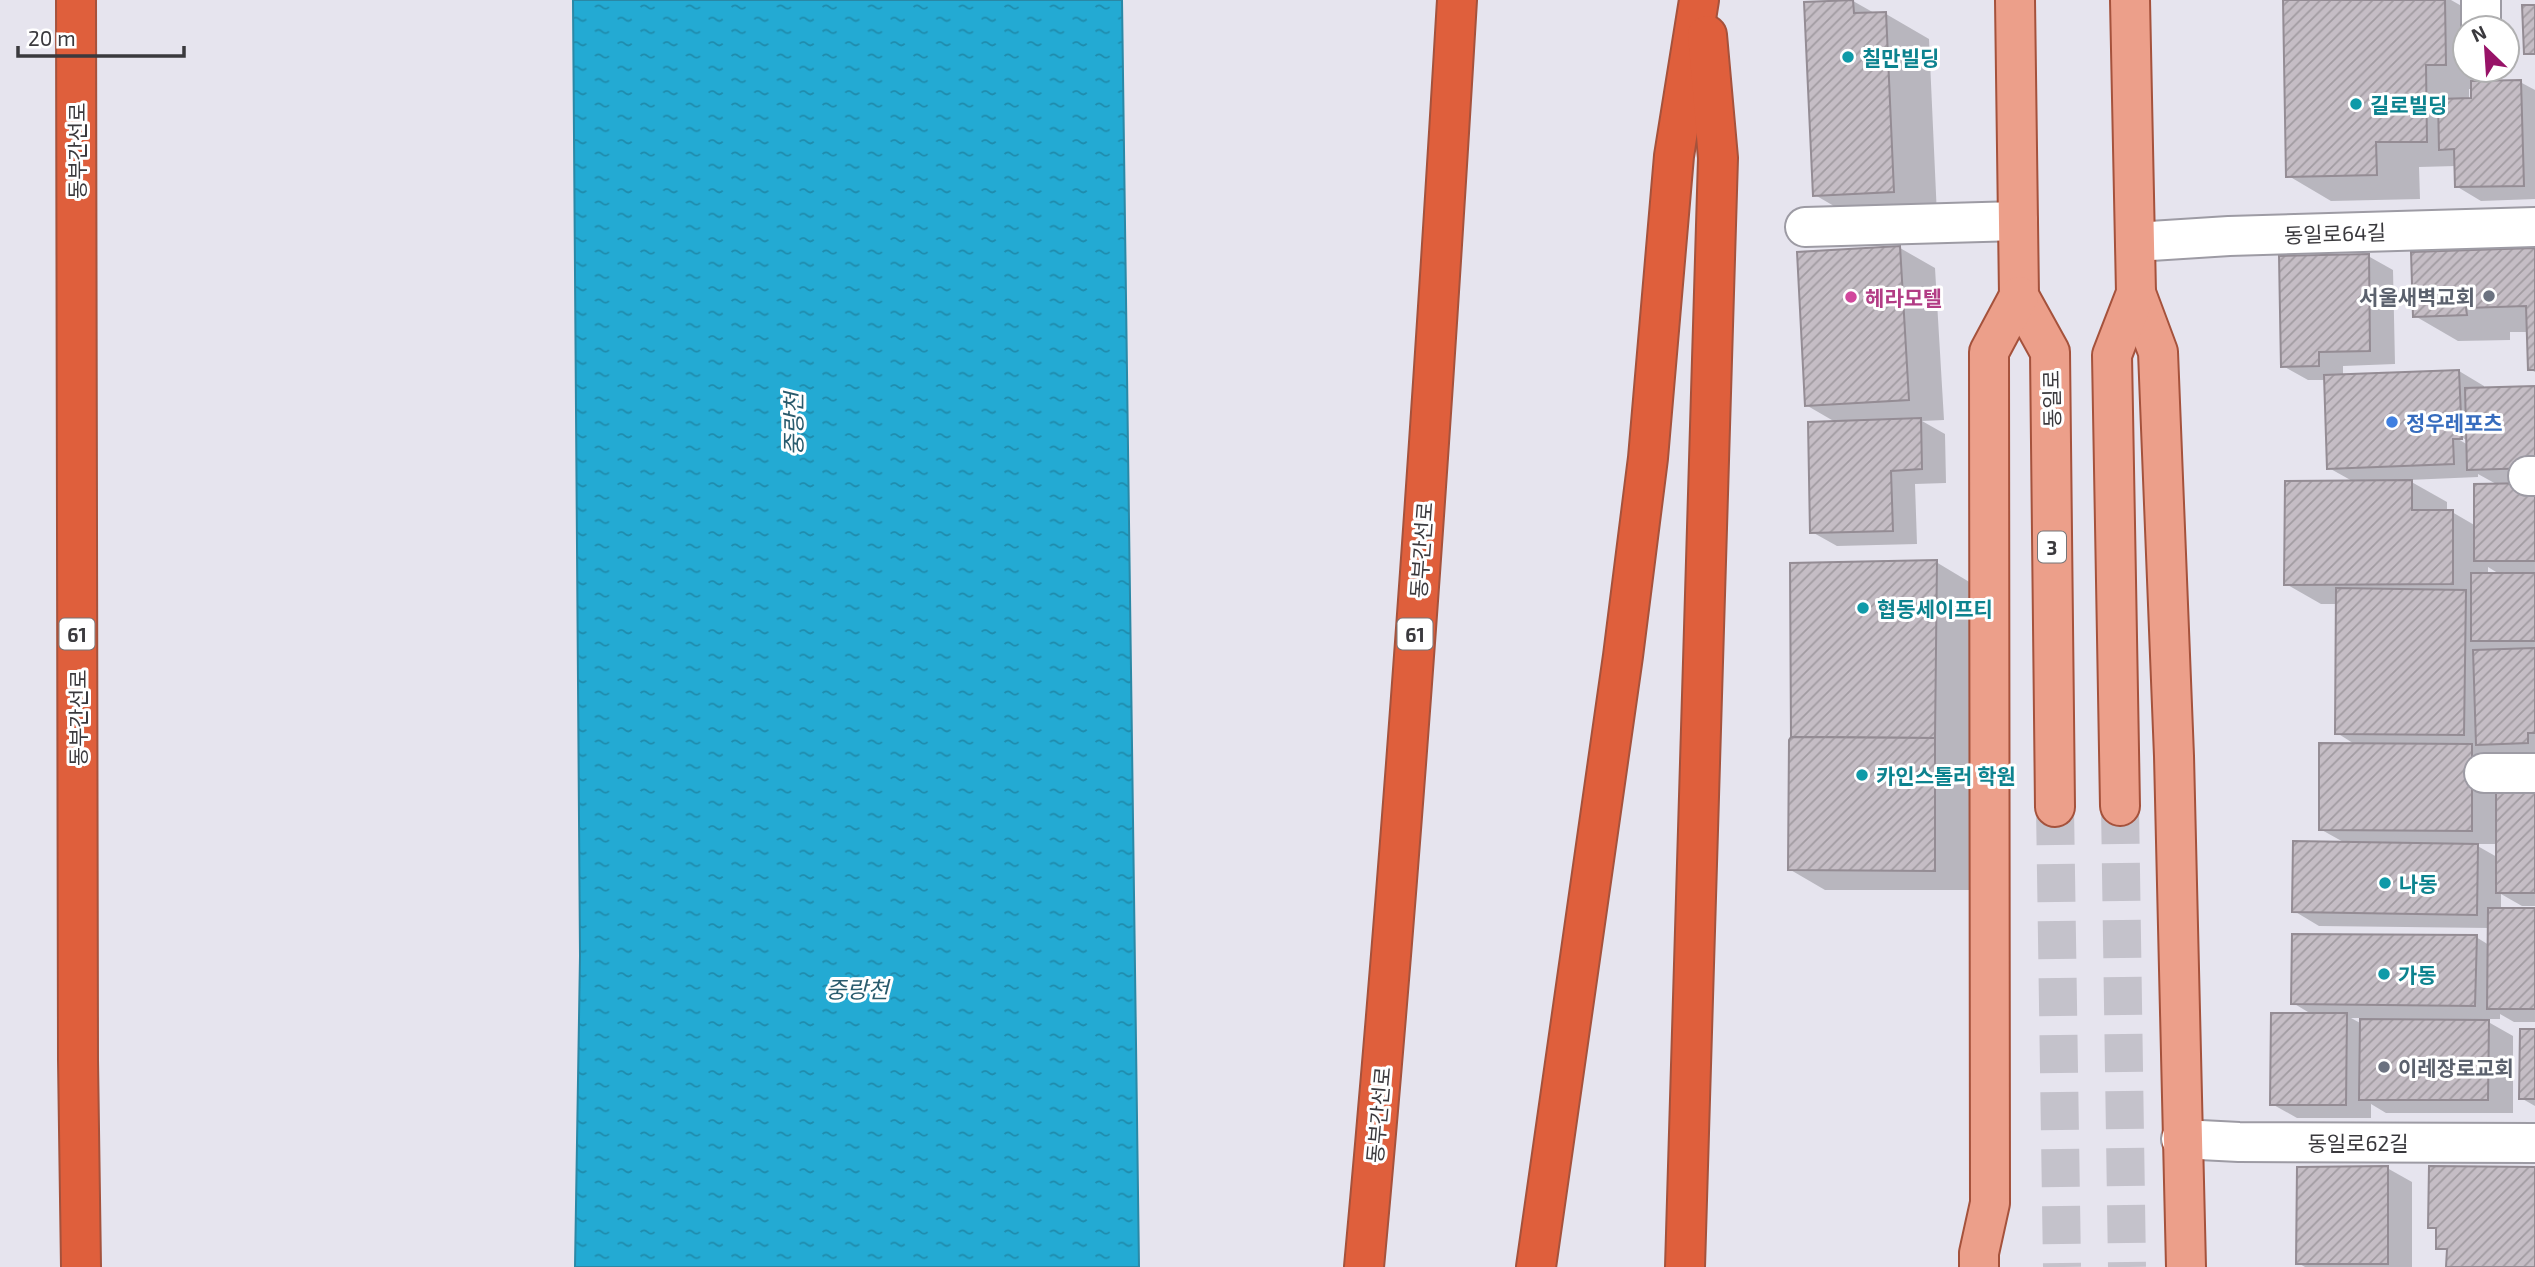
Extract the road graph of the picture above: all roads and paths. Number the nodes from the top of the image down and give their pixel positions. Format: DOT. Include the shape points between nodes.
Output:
graph roads {
  1 [pos="76,0"];
  2 [pos="1457,0"];
  3 [pos="1699,0"];
  4 [pos="1704,0"];
  5 [pos="2015,0"];
  6 [pos="2130,0"];
  7 [pos="2018,221"];
  8 [pos="1805,227"];
  9 [pos="2535,227"];
  10 [pos="2135,242"];
  11 [pos="2136,293"];
  12 [pos="2019,296"];
  13 [pos="2484,773"];
  14 [pos="2535,773"];
  15 [pos="2120,806"];
  16 [pos="2055,807"];
  17 [pos="2181,1139"];
  18 [pos="2535,1143"];
  19 [pos="81,1267"];
  20 [pos="1364,1267"];
  21 [pos="1536,1267"];
  22 [pos="1685,1267"];
  23 [pos="1979,1267"];
  24 [pos="2186,1267"];
  1 -- 19 [label="highway, 동부간선로 / 61"];
  2 -- 20 [label="highway, 동부간선로 / 61" via="1390,973"];
  3 -- 21 [label="highway" via="1674,156 1648,458"];
  4 -- 22 [label="highway" via="1718,158"];
  5 -- 7 [label="main road, 동일로 / 3"];
  6 -- 10 [label="main road"];
  7 -- 8 [label="street"];
  7 -- 12 [label="main road, 동일로 / 3"];
  9 -- 10 [label="street, 동일로64길"];
  10 -- 11 [label="main road"];
  11 -- 15 [label="main road" via="2112,355"];
  11 -- 17 [label="main road" via="2158,352 2174,756"];
  12 -- 16 [label="main road, 동일로 / 3" via="2050,352"];
  12 -- 23 [label="main road" via="1989,352 1990,1203"];
  13 -- 14 [label="street"];
  17 -- 18 [label="street, 동일로62길"];
  17 -- 24 [label="main road"];
}
